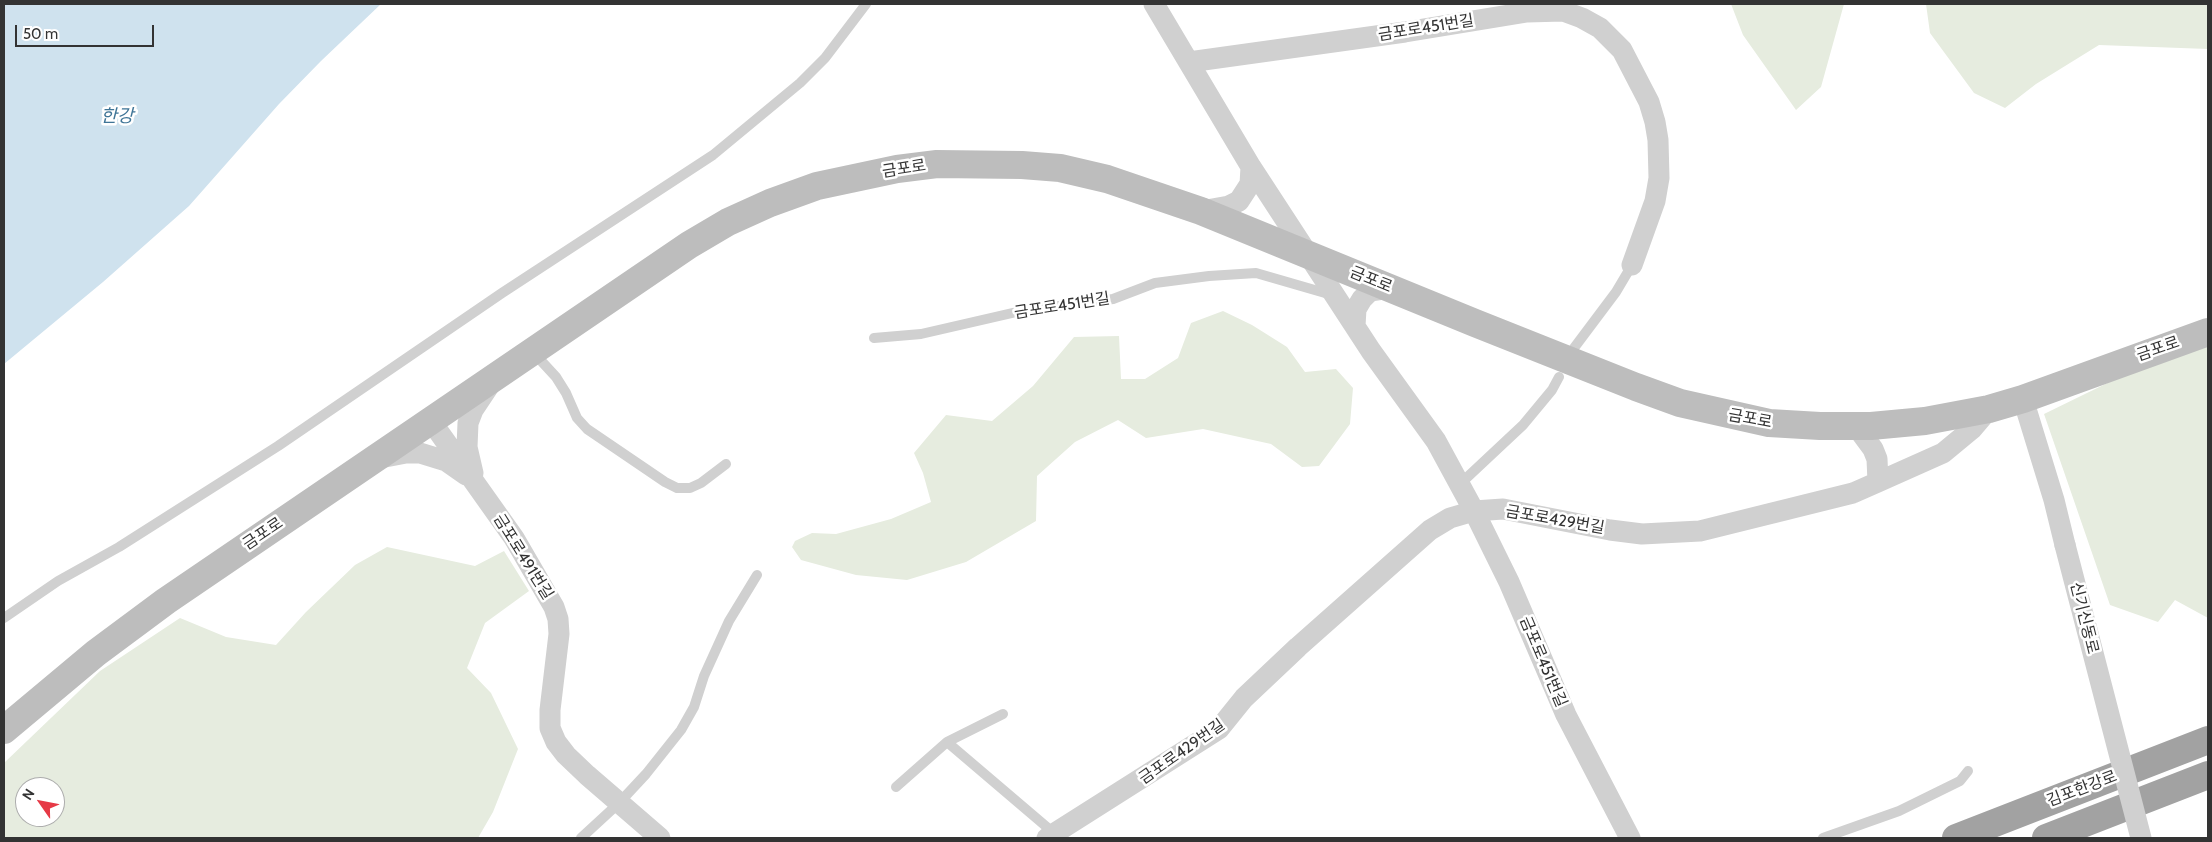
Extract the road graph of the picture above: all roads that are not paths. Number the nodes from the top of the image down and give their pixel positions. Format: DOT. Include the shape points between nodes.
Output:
graph roads {
  1 [pos="866,4"];
  2 [pos="1154,4"];
  3 [pos="1189,62"];
  4 [pos="1250,167"];
  5 [pos="1201,211"];
  6 [pos="1308,254"];
  7 [pos="1632,265"];
  8 [pos="1390,288"];
  9 [pos="1335,296"];
  10 [pos="1355,326"];
  11 [pos="2208,332"];
  12 [pos="874,338"];
  13 [pos="1574,348"];
  14 [pos="532,351"];
  15 [pos="496,377"];
  16 [pos="1559,377"];
  17 [pos="2023,399"];
  18 [pos="1989,409"];
  19 [pos="431,420"];
  20 [pos="1856,426"];
  21 [pos="375,459"];
  22 [pos="726,464"];
  23 [pos="474,481"];
  24 [pos="1878,482"];
  25 [pos="1460,484"];
  26 [pos="1474,511"];
  27 [pos="757,575"];
  28 [pos="4,618"];
  29 [pos="1003,714"];
  30 [pos="4,730"];
  31 [pos="2208,740"];
  32 [pos="947,742"];
  33 [pos="1968,771"];
  34 [pos="2208,775"];
  35 [pos="896,787"];
  36 [pos="619,803"];
  37 [pos="1051,836"];
  38 [pos="581,838"];
  39 [pos="660,838"];
  40 [pos="1630,838"];
  41 [pos="1822,838"];
  42 [pos="1956,838"];
  43 [pos="2046,838"];
  44 [pos="2141,838"];
  1 -- 28 [label="lane" via="825,58 800,84 713,155 502,293 278,446 58,581"];
  2 -- 3 [label="street"];
  3 -- 4 [label="street"];
  3 -- 7 [label="street, 금포로451번길" via="1527,12 1563,11 1582,18 1600,28 1622,50 1649,102 1655,122 1659,178 1655,201"];
  4 -- 5 [label="street" via="1250,184 1239,201"];
  4 -- 6 [label="street"];
  5 -- 6 [label="main road, 금포로"];
  5 -- 14 [label="main road, 금포로" via="1060,168 937,164 856,177 817,186 728,222"];
  6 -- 8 [label="main road, 금포로"];
  6 -- 9 [label="street, 금포로451번길"];
  7 -- 13 [label="lane, 금포로451번길" via="1612,298"];
  8 -- 10 [label="street" via="1370,291 1362,299 1356,309"];
  8 -- 20 [label="main road, 금포로" via="1680,403 1769,423"];
  9 -- 10 [label="street, 금포로451번길"];
  9 -- 12 [label="lane, 금포로451번길" via="1256,273 1201,277 1155,283 1112,299 1021,311 921,334"];
  10 -- 25 [label="street, 금포로451번길" via="1436,441"];
  11 -- 17 [label="main road, 금포로"];
  14 -- 15 [label="main road, 금포로"];
  14 -- 22 [label="lane" via="556,377 577,418 587,429 665,482 677,488 690,488"];
  15 -- 19 [label="main road, 금포로"];
  15 -- 23 [label="street" via="468,423 467,447"];
  16 -- 25 [label="lane" via="1523,425"];
  17 -- 18 [label="main road, 금포로"];
  17 -- 44 [label="street, 신기신동로, bridge" via="2049,483"];
  18 -- 20 [label="main road, 금포로" via="1925,421"];
  18 -- 24 [label="street, 금포로429번길" via="1972,429 1942,453"];
  19 -- 21 [label="main road, 금포로"];
  19 -- 23 [label="street, 금포로491번길"];
  20 -- 24 [label="street" via="1877,459"];
  21 -- 23 [label="street" via="406,452 420,453 446,462"];
  21 -- 30 [label="main road, 금포로" via="166,601 88,659"];
  23 -- 36 [label="street, 금포로491번길" via="546,590 558,619 550,710 550,728 556,742"];
  24 -- 26 [label="street, 금포로429번길" via="1853,493 1758,517 1700,531 1671,534 1610,530 1503,509"];
  25 -- 26 [label="street, 금포로451번길"];
  26 -- 37 [label="street, 금포로429번길" via="1450,518 1430,530 1258,685 1219,730"];
  26 -- 40 [label="street, 금포로451번길" via="1509,582 1566,715"];
  27 -- 36 [label="lane" via="729,621 688,718 646,774"];
  29 -- 32 [label="lane"];
  31 -- 42 [label="highway, 김포한강로"];
  32 -- 35 [label="lane"];
  32 -- 37 [label="lane, 금포로429번길"];
  33 -- 41 [label="lane" via="1960,781 1906,808"];
  34 -- 43 [label="highway, 김포한강로"];
  36 -- 38 [label="lane"];
  36 -- 39 [label="street, 금포로491번길"];
}
